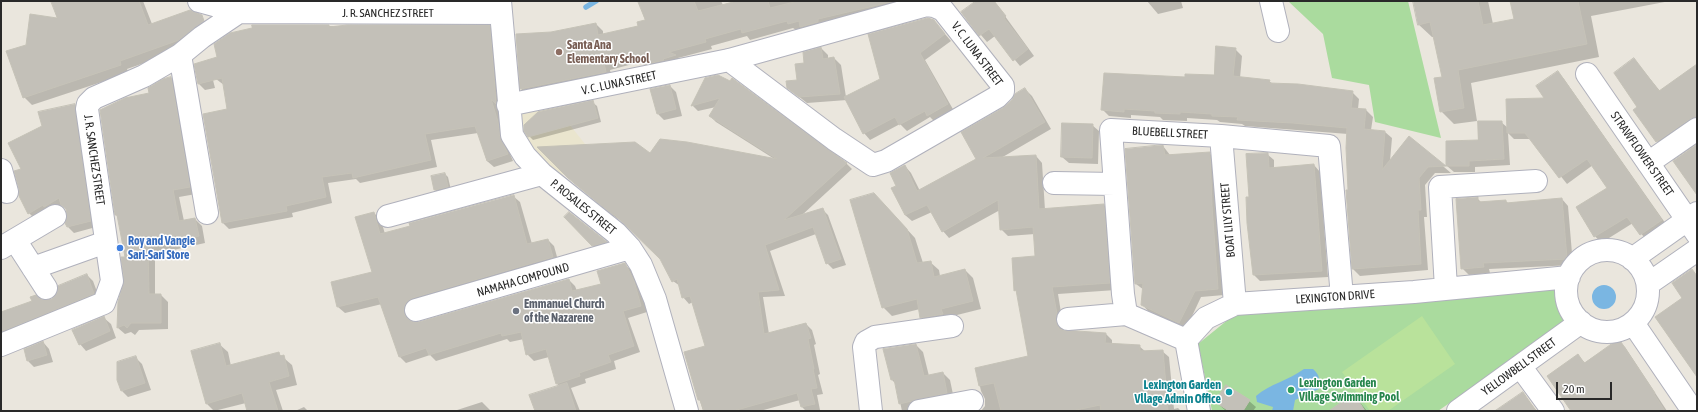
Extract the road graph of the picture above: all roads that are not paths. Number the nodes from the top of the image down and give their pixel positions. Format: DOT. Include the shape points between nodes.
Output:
graph roads {
  1 [pos="199,1"];
  2 [pos="1271,1"];
  3 [pos="501,7"];
  4 [pos="240,12"];
  5 [pos="1278,31"];
  6 [pos="180,55"];
  7 [pos="729,60"];
  8 [pos="1587,74"];
  9 [pos="508,105"];
  10 [pos="1697,129"];
  11 [pos="1221,136"];
  12 [pos="1648,163"];
  13 [pos="1,170"];
  14 [pos="542,174"];
  15 [pos="1536,181"];
  16 [pos="1054,183"];
  17 [pos="1115,184"];
  18 [pos="7,192"];
  19 [pos="207,213"];
  20 [pos="55,216"];
  21 [pos="388,216"];
  22 [pos="1694,222"];
  23 [pos="106,242"];
  24 [pos="8,244"];
  25 [pos="630,248"];
  26 [pos="1697,250"];
  27 [pos="1632,259"];
  28 [pos="33,268"];
  29 [pos="1569,277"];
  30 [pos="1648,284"];
  31 [pos="46,288"];
  32 [pos="1446,288"];
  33 [pos="1342,297"];
  34 [pos="1235,304"];
  35 [pos="416,310"];
  36 [pos="1126,314"];
  37 [pos="1068,319"];
  38 [pos="1581,322"];
  39 [pos="1633,323"];
  40 [pos="952,326"];
  41 [pos="1186,340"];
  42 [pos="1,345"];
  43 [pos="1520,366"];
  44 [pos="972,401"];
  45 [pos="687,411"];
  46 [pos="871,411"];
  47 [pos="919,411"];
  48 [pos="1199,411"];
  49 [pos="1458,411"];
  50 [pos="1553,411"];
  51 [pos="1693,411"];
  1 -- 4 [label="street"];
  2 -- 5 [label="street"];
  3 -- 4 [label="street, J. R. SANCHEZ STREET"];
  3 -- 9 [label="street, P. ROSALES STREET"];
  4 -- 6 [label="street, J. R. SANCHEZ STREET"];
  6 -- 19 [label="street"];
  6 -- 23 [label="street, J. R. SANCHEZ STREET" via="144,76 94,98 88,104"];
  7 -- 7 [label="street, V. C. LUNA STREET" via="873,165 886,161 997,97 1003,91 1003,86 943,10 934,6"];
  7 -- 9 [label="street, V. C. LUNA STREET"];
  8 -- 12 [label="street, STRAWFLOWER STREET"];
  9 -- 14 [label="street, P. ROSALES STREET" via="512,136 525,156"];
  10 -- 12 [label="street"];
  11 -- 17 [label="street, BLUEBELL STREET" via="1111,130"];
  11 -- 33 [label="street, BLUEBELL STREET" via="1329,146"];
  11 -- 34 [label="street, BOAT LILY STREET"];
  12 -- 22 [label="street, STRAWFLOWER STREET"];
  13 -- 18 [label="street"];
  14 -- 21 [label="street"];
  14 -- 25 [label="street, P. ROSALES STREET" via="616,233"];
  15 -- 32 [label="street" via="1440,187"];
  16 -- 17 [label="street"];
  17 -- 36 [label="street, BLUEBELL STREET"];
  20 -- 24 [label="street"];
  22 -- 27 [label="street"];
  23 -- 28 [label="street"];
  23 -- 42 [label="street, J. R. SANCHEZ STREET" via="112,281 104,303"];
  24 -- 28 [label="street"];
  25 -- 35 [label="street, NAMAHA COMPOUND"];
  25 -- 45 [label="street, P. ROSALES STREET" via="641,266 655,300"];
  26 -- 30 [label="street"];
  27 -- 29 [label="street" via="1608,250 1596,252 1584,257"];
  27 -- 30 [label="street" via="1639,266"];
  28 -- 31 [label="street"];
  29 -- 32 [label="street, LEXINGTON DRIVE"];
  29 -- 38 [label="street" via="1568,302"];
  30 -- 39 [label="street" via="1646,306"];
  32 -- 33 [label="street, LEXINGTON DRIVE"];
  33 -- 34 [label="street, LEXINGTON DRIVE"];
  34 -- 41 [label="street, LEXINGTON DRIVE" via="1206,318"];
  36 -- 37 [label="street"];
  36 -- 41 [label="street"];
  38 -- 39 [label="street" via="1593,330 1607,332 1621,330"];
  38 -- 43 [label="street, YELLOWBELL STREET"];
  39 -- 51 [label="street"];
  40 -- 46 [label="street" via="874,337 866,342 864,347"];
  41 -- 48 [label="street"];
  43 -- 49 [label="street, YELLOWBELL STREET"];
  43 -- 50 [label="street"];
  44 -- 47 [label="street"];
}
